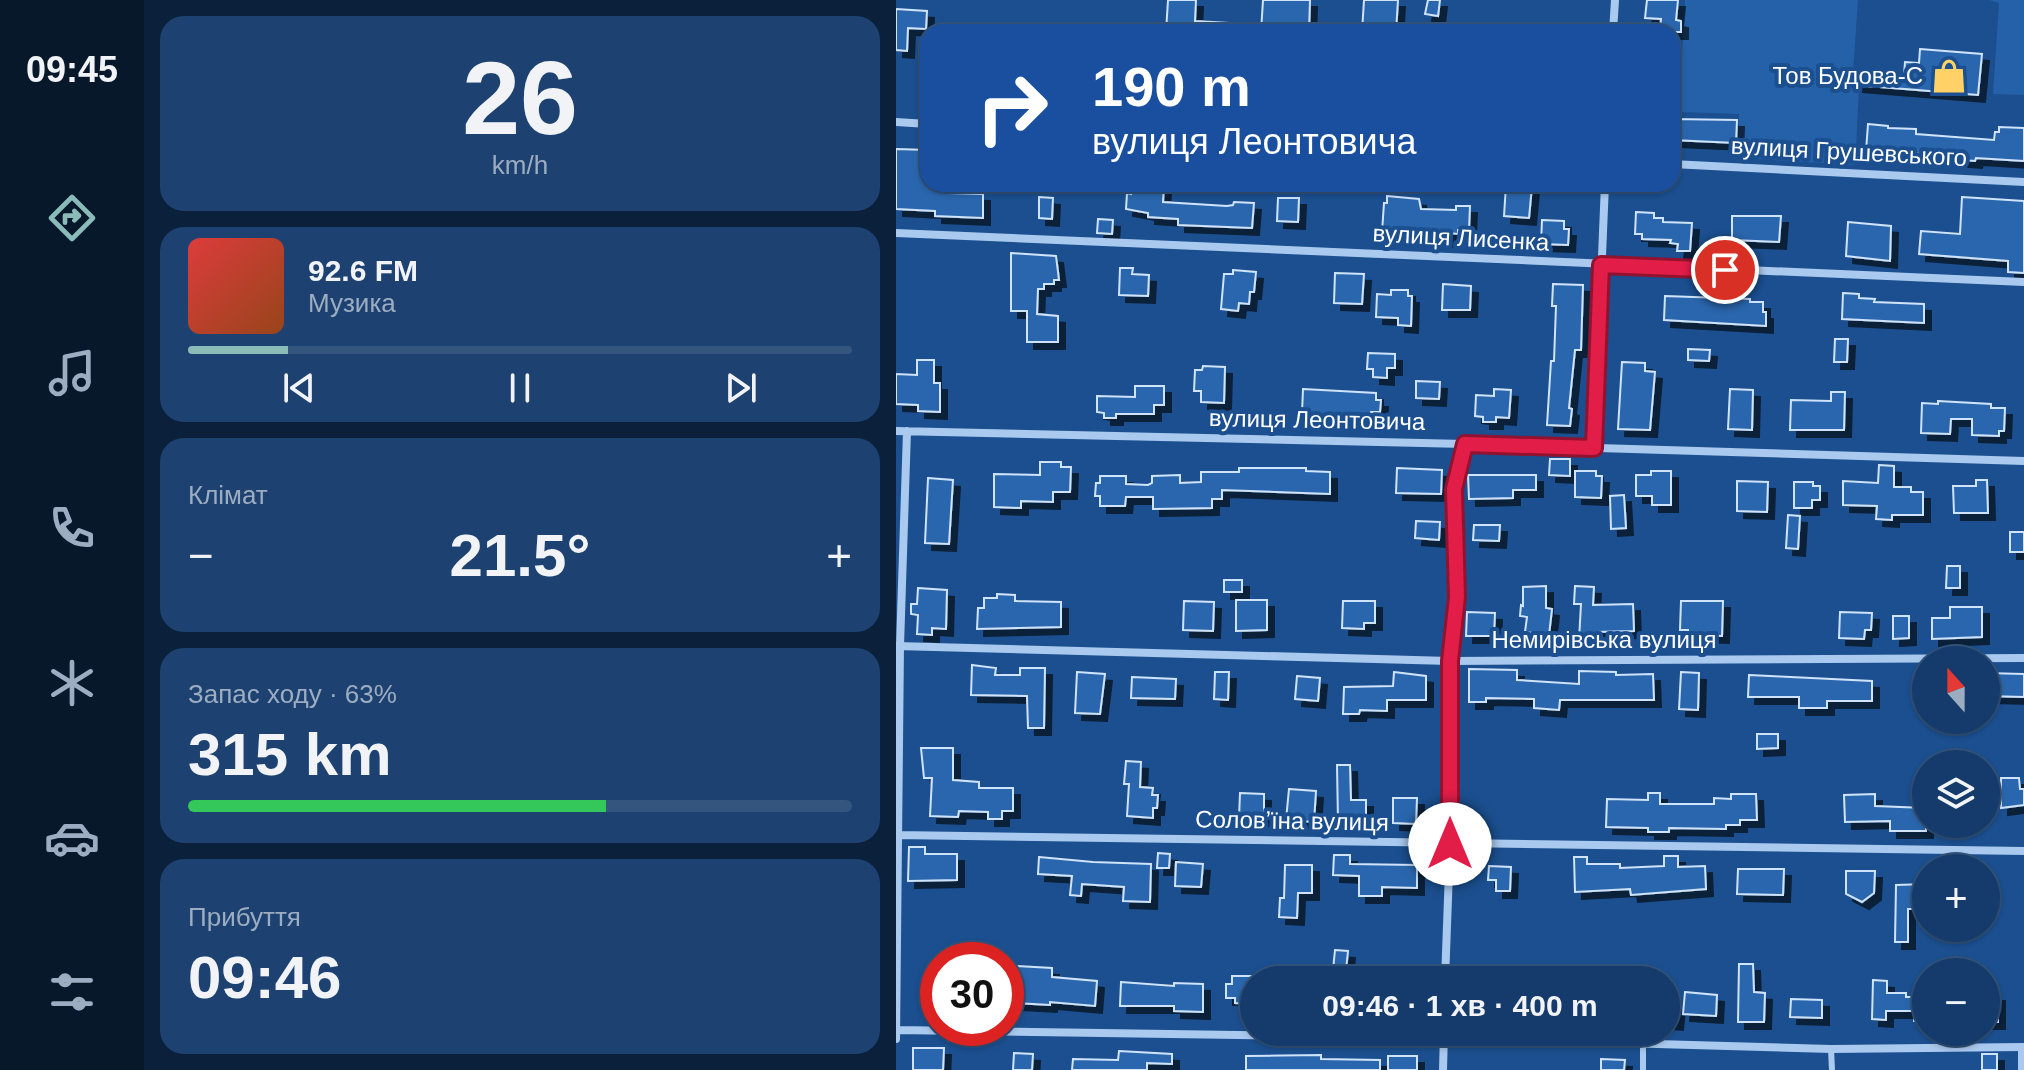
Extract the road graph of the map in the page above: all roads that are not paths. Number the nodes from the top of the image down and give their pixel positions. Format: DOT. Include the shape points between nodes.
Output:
graph roads {
  1 [pos="1615,0"];
  2 [pos="1614,24"];
  3 [pos="896,122"];
  4 [pos="920,124"];
  5 [pos="1680,164"];
  6 [pos="2024,182"];
  7 [pos="1605,192"];
  8 [pos="896,233"];
  9 [pos="1601,265"];
  10 [pos="2024,282"];
  11 [pos="896,431"];
  12 [pos="907,431"];
  13 [pos="1465,444"];
  14 [pos="1594,448"];
  15 [pos="2024,461"];
  16 [pos="898,646"];
  17 [pos="2024,658"];
  18 [pos="1450,661"];
  19 [pos="897,835"];
  20 [pos="1450,844"];
  21 [pos="2024,851"];
  22 [pos="1446,966"];
  23 [pos="896,1030"];
  24 [pos="1240,1033"];
  25 [pos="896,1039"];
  26 [pos="1680,1045"];
  27 [pos="1444,1046"];
  28 [pos="1643,1046"];
  29 [pos="2022,1047"];
  30 [pos="1831,1049"];
  31 [pos="1443,1070"];
  32 [pos="1643,1070"];
  33 [pos="1832,1070"];
  34 [pos="2021,1070"];
  1 -- 2 [label="street"];
  3 -- 4 [label="street"];
  5 -- 6 [label="street, вулиця Грушевського"];
  7 -- 9 [label="street"];
  8 -- 9 [label="street, вулиця Лисенка"];
  9 -- 10 [label="street, вулиця Лисенка"];
  9 -- 14 [label="street"];
  11 -- 12 [label="street, вулиця Леонтовича"];
  12 -- 13 [label="street, вулиця Леонтовича"];
  12 -- 16 [label="street"];
  13 -- 14 [label="street, вулиця Леонтовича"];
  13 -- 18 [label="street" via="1454,489 1457,597"];
  14 -- 15 [label="street, вулиця Леонтовича"];
  16 -- 18 [label="street, Немирівська вулиця"];
  16 -- 19 [label="street"];
  17 -- 18 [label="street, Немирівська вулиця"];
  18 -- 20 [label="street"];
  19 -- 20 [label="street, Соловʼїна вулиця"];
  19 -- 23 [label="street"];
  20 -- 21 [label="street, Соловʼїна вулиця"];
  20 -- 22 [label="street"];
  23 -- 24 [label="street"];
  23 -- 25 [label="street"];
  26 -- 30 [label="street"];
  27 -- 31 [label="street"];
  28 -- 32 [label="lane"];
  29 -- 30 [label="street"];
  29 -- 34 [label="lane"];
  30 -- 33 [label="lane"];
}
